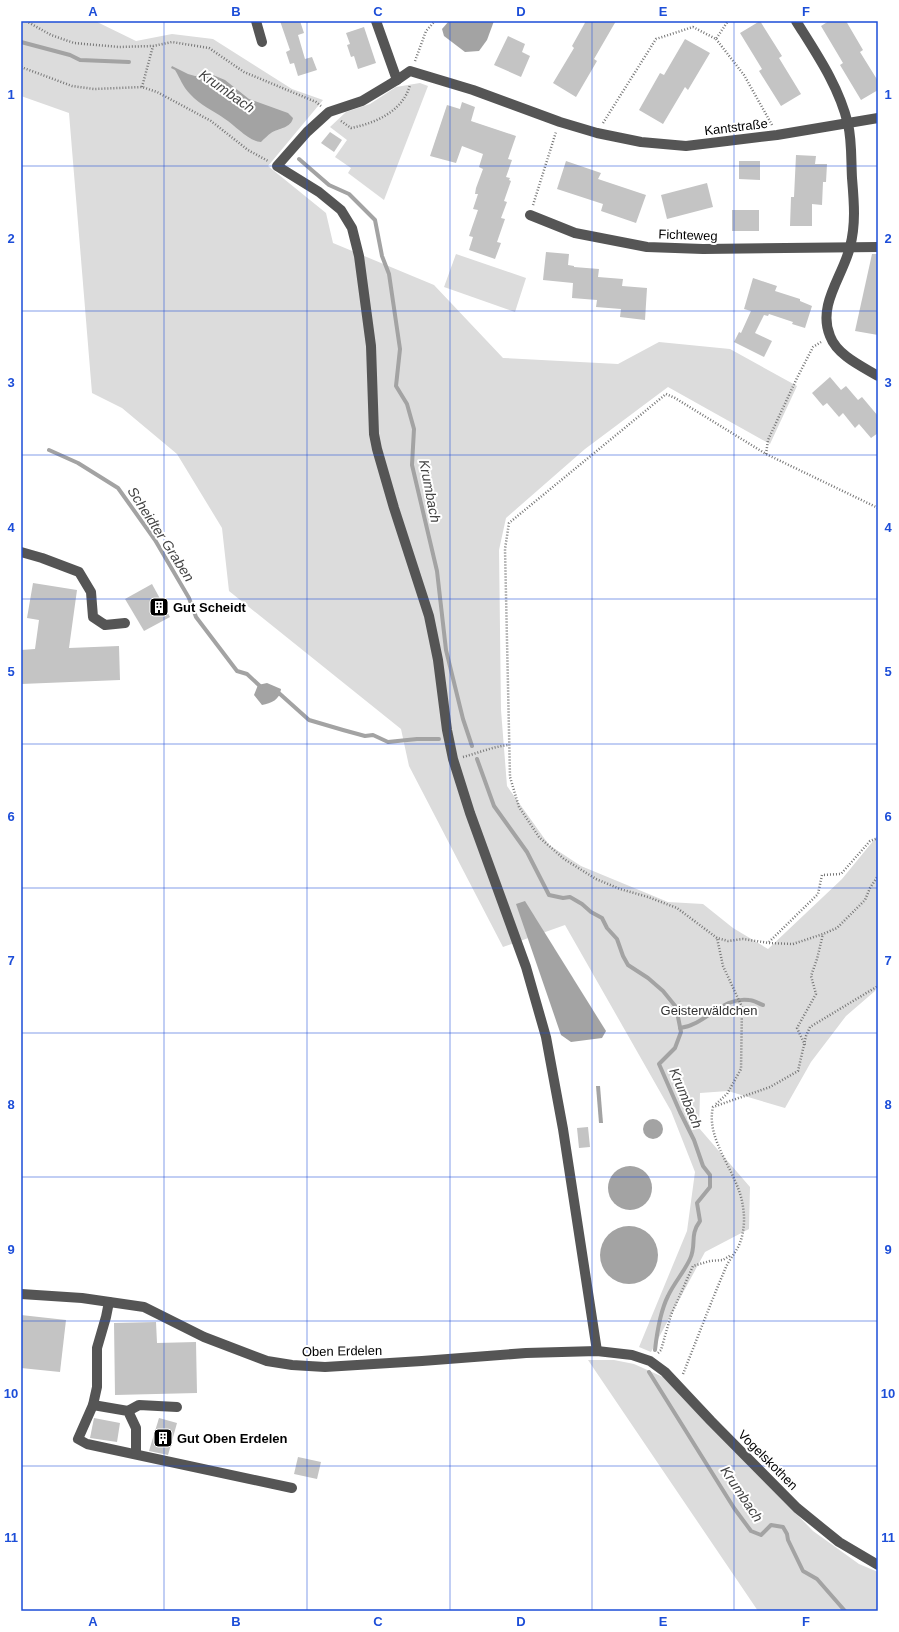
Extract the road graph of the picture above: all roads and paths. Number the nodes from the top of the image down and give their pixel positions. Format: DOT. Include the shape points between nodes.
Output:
graph roads {
  1 [pos="26,21"];
  2 [pos="256,21"];
  3 [pos="376,21"];
  4 [pos="435,21"];
  5 [pos="728,21"];
  6 [pos="796,21"];
  7 [pos="716,39"];
  8 [pos="262,42"];
  9 [pos="153,46"];
  10 [pos="21,67"];
  11 [pos="410,70"];
  12 [pos="397,80"];
  13 [pos="142,88"];
  14 [pos="329,112"];
  15 [pos="878,118"];
  16 [pos="560,122"];
  17 [pos="848,124"];
  18 [pos="597,133"];
  19 [pos="777,135"];
  20 [pos="277,166"];
  21 [pos="535,201"];
  22 [pos="530,215"];
  23 [pos="878,247"];
  24 [pos="850,248"];
  25 [pos="830,336"];
  26 [pos="878,376"];
  27 [pos="766,454"];
  28 [pos="878,508"];
  29 [pos="21,552"];
  30 [pos="125,623"];
  31 [pos="508,745"];
  32 [pos="453,759"];
  33 [pos="878,838"];
  34 [pos="878,876"];
  35 [pos="823,934"];
  36 [pos="717,938"];
  37 [pos="769,943"];
  38 [pos="878,986"];
  39 [pos="805,1045"];
  40 [pos="713,1106"];
  41 [pos="733,1253"];
  42 [pos="21,1294"];
  43 [pos="109,1302"];
  44 [pos="597,1351"];
  45 [pos="650,1361"];
  46 [pos="678,1386"];
  47 [pos="93,1405"];
  48 [pos="177,1407"];
  49 [pos="128,1411"];
  50 [pos="136,1453"];
  51 [pos="292,1488"];
  52 [pos="878,1565"];
  1 -- 9 [label="path" via="51,35 74,43 119,47"];
  2 -- 8 [label="street"];
  3 -- 12 [label="street"];
  4 -- 11 [label="path" via="426,32"];
  5 -- 7 [label="path"];
  6 -- 17 [label="street" via="833,84"];
  7 -- 18 [label="path" via="693,27 656,39"];
  7 -- 19 [label="path" via="744,75"];
  9 -- 13 [label="path"];
  9 -- 14 [label="path" via="172,42 209,48 244,72 316,102"];
  10 -- 13 [label="path" via="72,86 94,89"];
  11 -- 12 [label="street"];
  11 -- 14 [label="path" via="412,78 408,94 381,118 351,128"];
  11 -- 16 [label="street, Kantstraße" via="474,90"];
  12 -- 14 [label="street" via="362,101"];
  13 -- 20 [label="path" via="157,92 211,121 248,150"];
  14 -- 20 [label="street"];
  15 -- 17 [label="street, Kantstraße"];
  16 -- 18 [label="street, Kantstraße"];
  16 -- 21 [label="path"];
  17 -- 19 [label="street, Kantstraße"];
  17 -- 24 [label="street" via="855,216"];
  18 -- 19 [label="street, Kantstraße" via="641,142 686,146"];
  20 -- 32 [label="street" via="319,192 341,210 352,228 359,256 371,346 374,434 394,508 429,616"];
  22 -- 24 [label="street, Fichteweg" via="575,233 647,247"];
  23 -- 24 [label="street, Fichteweg"];
  24 -- 25 [label="street" via="826,314"];
  25 -- 26 [label="street" via="838,349"];
  25 -- 27 [label="path" via="813,347 768,440"];
  27 -- 28 [label="path"];
  27 -- 31 [label="path" via="666,394 509,523 506,549"];
  29 -- 30 [label="street" via="79,572 91,592 93,617 105,625"];
  31 -- 32 [label="path" via="494,746 485,751"];
  31 -- 36 [label="path" via="510,777 519,807 539,837 564,859 596,879 677,908"];
  32 -- 44 [label="street" via="526,968 546,1037"];
  33 -- 37 [label="path" via="870,841 842,874 822,875 818,894"];
  34 -- 35 [label="path" via="866,900 837,928"];
  35 -- 37 [label="path" via="793,944"];
  35 -- 39 [label="path" via="811,976 816,994 797,1028"];
  36 -- 37 [label="path"];
  36 -- 40 [label="path" via="723,966 742,1007 741,1069 727,1094"];
  38 -- 39 [label="path" via="815,1023 808,1030"];
  39 -- 40 [label="path" via="798,1071 770,1087"];
  40 -- 41 [label="path" via="712,1128 743,1206 744,1226 740,1242"];
  41 -- 45 [label="path" via="723,1260 710,1260 693,1266 671,1315 661,1350"];
  41 -- 46 [label="path"];
  42 -- 43 [label="street, Oben Erdelen"];
  43 -- 44 [label="street, Oben Erdelen" via="144,1307 204,1337 267,1360 292,1365 325,1367 526,1353"];
  43 -- 47 [label="street" via="97,1348"];
  44 -- 45 [label="street, Oben Erdelen"];
  45 -- 46 [label="street, Vogelskothen"];
  46 -- 52 [label="street, Vogelskothen" via="797,1508 839,1542"];
  47 -- 49 [label="street"];
  47 -- 50 [label="street" via="78,1439 87,1444"];
  48 -- 49 [label="street" via="139,1405"];
  49 -- 50 [label="street" via="136,1428"];
  50 -- 51 [label="street"];
}
